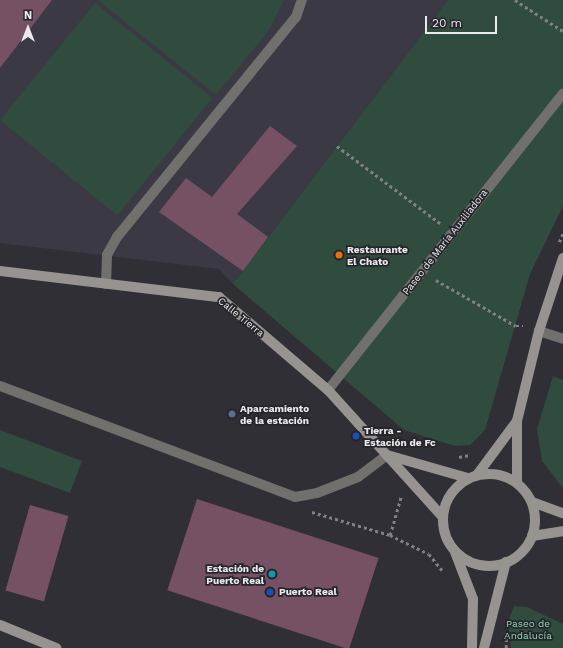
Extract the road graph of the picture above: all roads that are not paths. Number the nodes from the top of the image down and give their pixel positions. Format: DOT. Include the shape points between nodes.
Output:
graph roads {
  1 [pos="302,0"];
  2 [pos="563,94"];
  3 [pos="563,258"];
  4 [pos="0,271"];
  5 [pos="106,284"];
  6 [pos="539,331"];
  7 [pos="563,339"];
  8 [pos="0,386"];
  9 [pos="328,390"];
  10 [pos="517,421"];
  11 [pos="387,455"];
  12 [pos="473,477"];
  13 [pos="517,483"];
  14 [pos="532,502"];
  15 [pos="563,513"];
  16 [pos="442,516"];
  17 [pos="563,530"];
  18 [pos="532,536"];
  19 [pos="455,552"];
  20 [pos="506,562"];
  21 [pos="0,625"];
  22 [pos="56,648"];
  23 [pos="472,648"];
  24 [pos="484,648"];
  1 -- 5 [label="street" via="296,17 117,237 107,256"];
  2 -- 9 [label="street, Paseo de María Auxiliadora"];
  3 -- 6 [label="street"];
  4 -- 5 [label="street, Calle Tierra"];
  5 -- 9 [label="street, Calle Tierra" via="219,297"];
  6 -- 7 [label="street"];
  6 -- 10 [label="street"];
  8 -- 11 [label="street" via="295,497 317,493 358,477"];
  9 -- 11 [label="street, Calle Tierra"];
  10 -- 12 [label="street"];
  10 -- 13 [label="street"];
  11 -- 12 [label="street"];
  11 -- 16 [label="street, Calle Tierra"];
  12 -- 13 [label="street" via="491,474"];
  12 -- 16 [label="street" via="455,487"];
  13 -- 14 [label="street"];
  14 -- 15 [label="street"];
  14 -- 18 [label="street"];
  16 -- 19 [label="street" via="445,535"];
  17 -- 18 [label="street"];
  18 -- 20 [label="street" via="522,552"];
  19 -- 20 [label="street" via="479,565"];
  19 -- 23 [label="street" via="474,599"];
  20 -- 24 [label="street"];
  21 -- 22 [label="street"];
}
